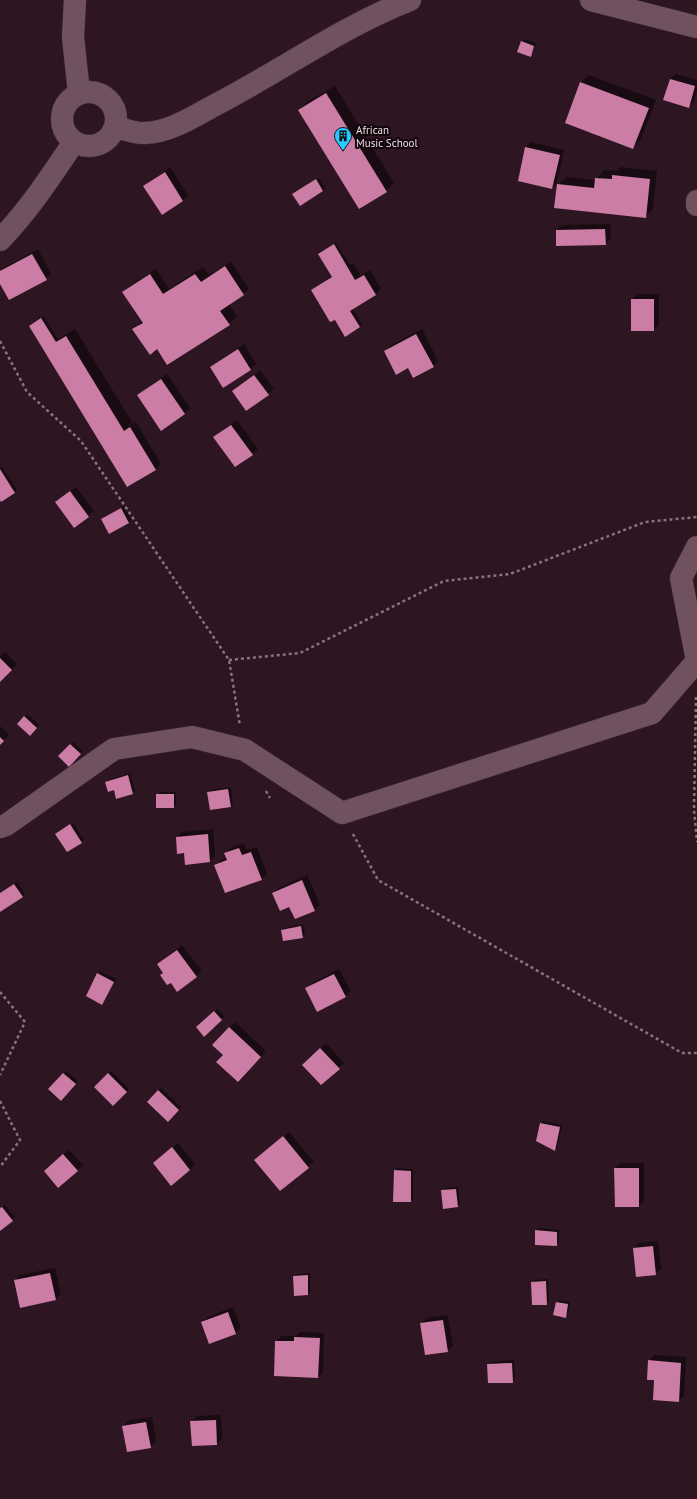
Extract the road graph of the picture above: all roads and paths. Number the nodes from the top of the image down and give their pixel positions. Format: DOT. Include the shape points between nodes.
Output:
graph roads {
  1 [pos="75,0"];
  2 [pos="410,0"];
  3 [pos="591,0"];
  4 [pos="697,27"];
  5 [pos="79,93"];
  6 [pos="115,127"];
  7 [pos="74,142"];
  8 [pos="697,201"];
  9 [pos="697,205"];
  10 [pos="0,240"];
  11 [pos="0,341"];
  12 [pos="697,517"];
  13 [pos="697,547"];
  14 [pos="229,660"];
  15 [pos="697,661"];
  16 [pos="245,750"];
  17 [pos="263,784"];
  18 [pos="270,798"];
  19 [pos="342,813"];
  20 [pos="0,827"];
  21 [pos="697,842"];
  22 [pos="0,992"];
  23 [pos="697,1054"];
  24 [pos="0,1075"];
  25 [pos="0,1101"];
  26 [pos="0,1167"];
  1 -- 5 [label="street" via="74,37"];
  2 -- 6 [label="street" via="336,35 246,90 174,126 144,133"];
  3 -- 4 [label="street"];
  5 -- 6 [label="street" via="103,95 112,104 116,115"];
  5 -- 7 [label="street" via="68,100 62,110 61,122 66,134"];
  6 -- 7 [label="street" via="109,138 98,145 86,146"];
  7 -- 10 [label="street" via="41,191"];
  8 -- 9 [label="street"];
  11 -- 14 [label="path" via="27,392 81,441"];
  12 -- 14 [label="path" via="645,522 510,574 444,581 300,653"];
  13 -- 15 [label="street" via="681,578"];
  14 -- 16 [label="path"];
  15 -- 19 [label="street" via="652,713"];
  15 -- 21 [label="path" via="694,810"];
  16 -- 19 [label="street"];
  16 -- 20 [label="street" via="192,737 114,750"];
  17 -- 18 [label="path"];
  19 -- 23 [label="path" via="378,880 682,1053"];
  22 -- 24 [label="path" via="25,1022"];
  25 -- 26 [label="path" via="20,1140"];
}
